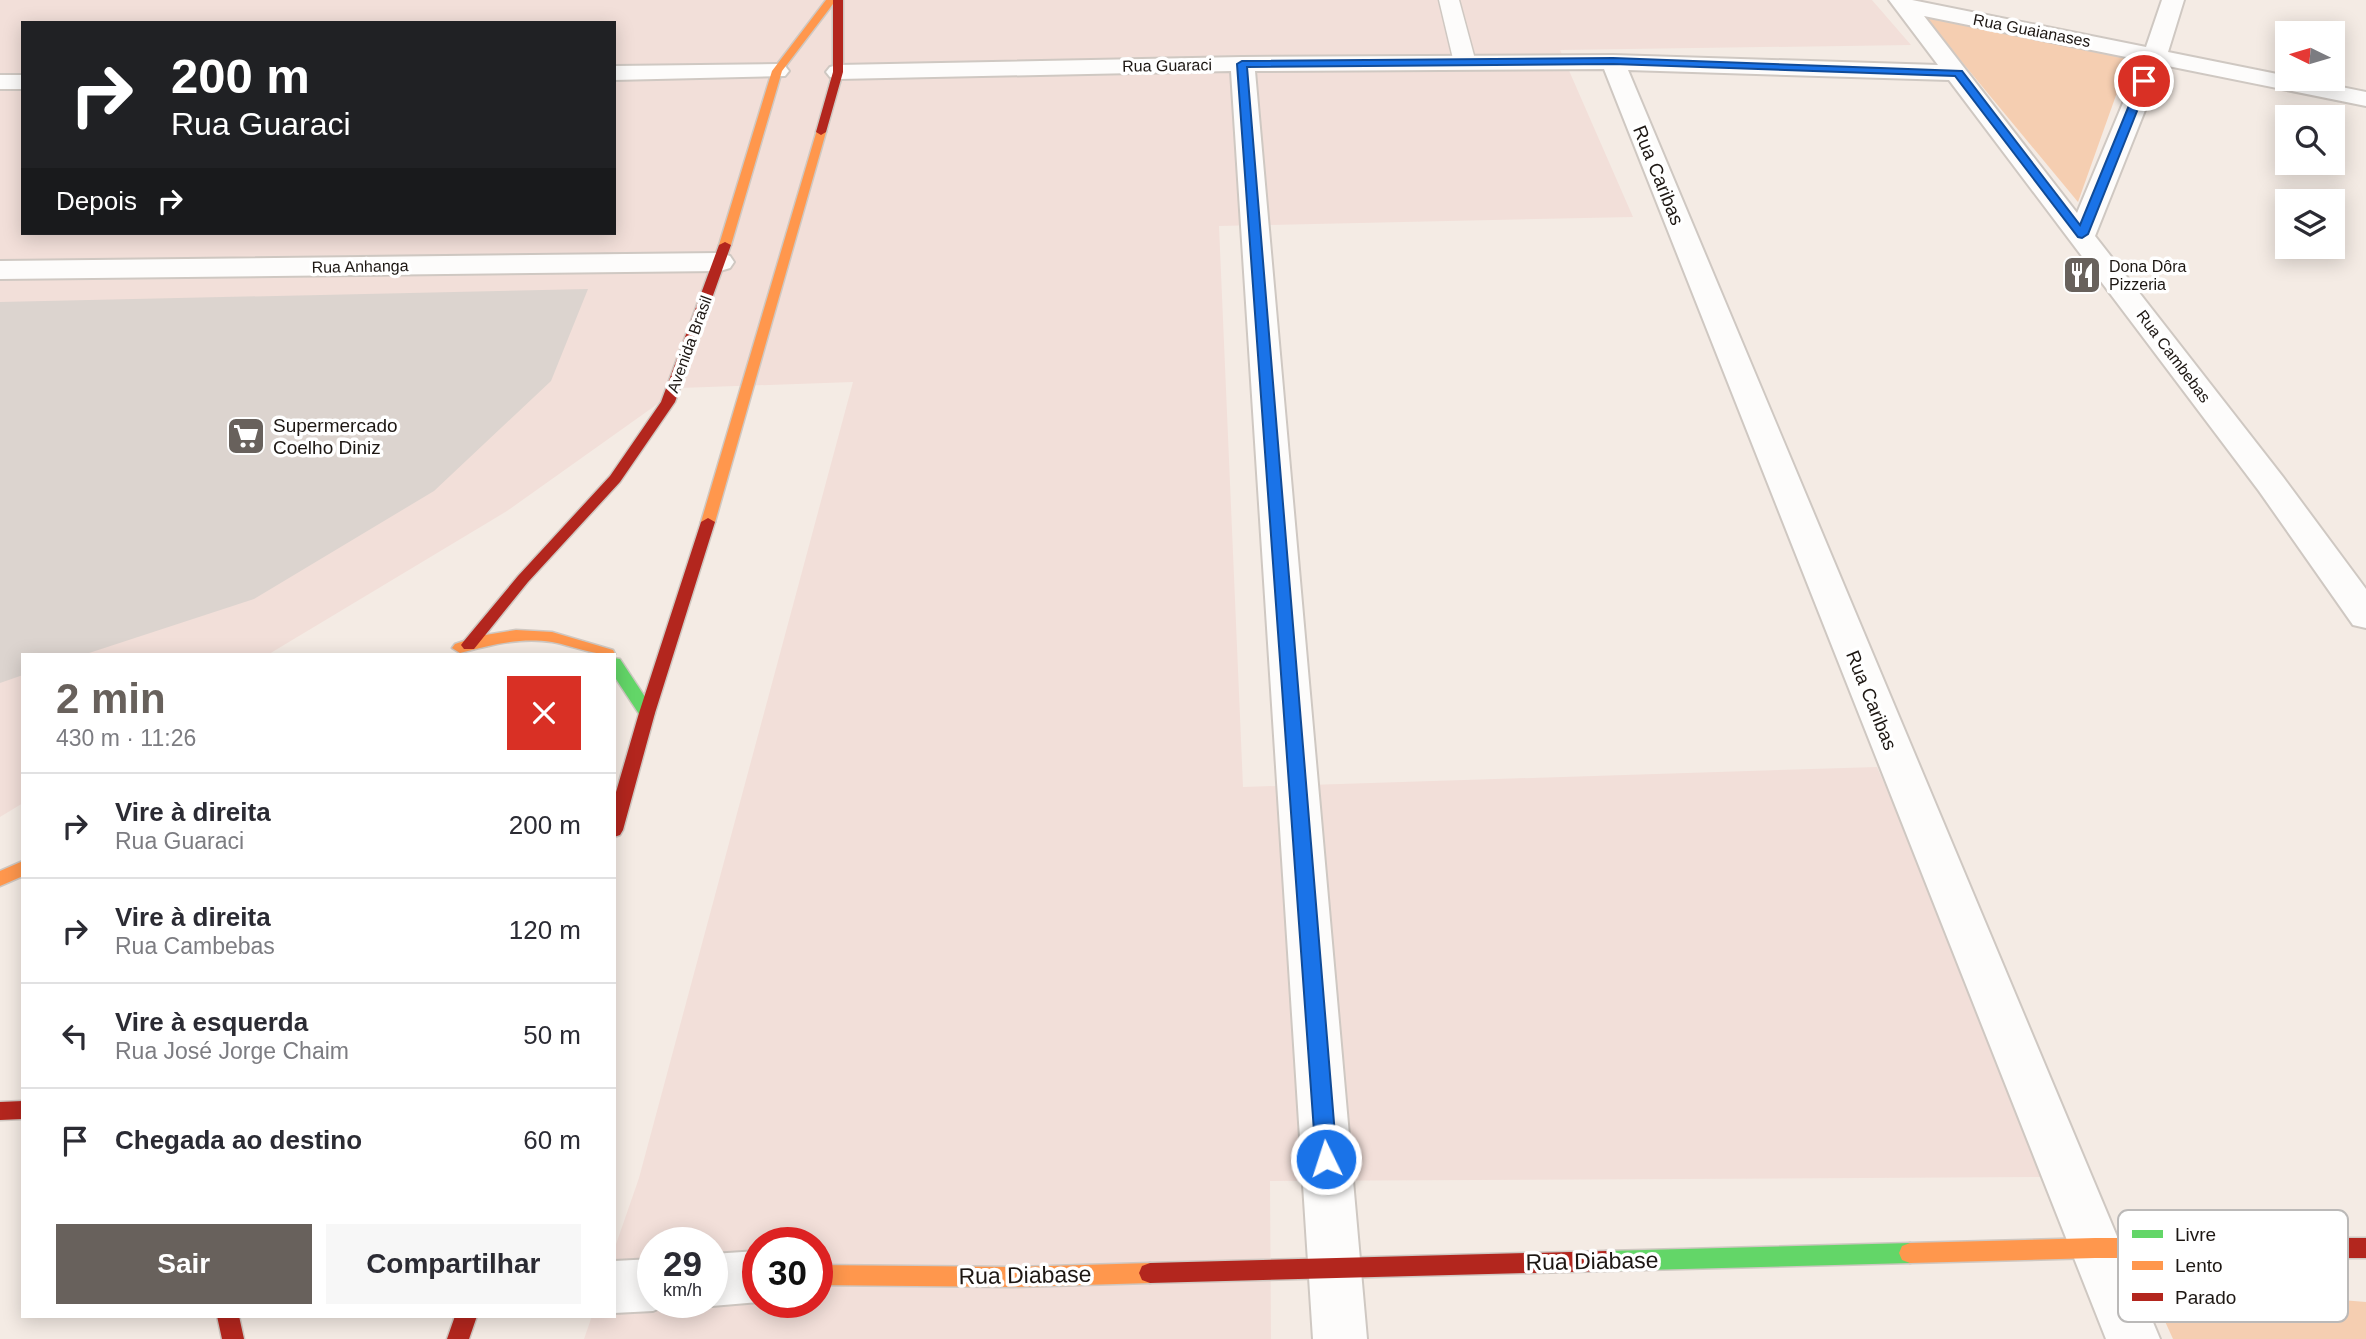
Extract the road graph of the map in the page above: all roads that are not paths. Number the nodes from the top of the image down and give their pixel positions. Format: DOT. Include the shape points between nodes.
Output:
graph roads {
  1 [pos="831,0"];
  2 [pos="838,0"];
  3 [pos="1449,0"];
  4 [pos="2173,0"];
  5 [pos="1902,2"];
  6 [pos="2155,55"];
  7 [pos="1613,61"];
  8 [pos="1465,62"];
  9 [pos="1242,64"];
  10 [pos="777,71"];
  11 [pos="838,72"];
  12 [pos="616,73"];
  13 [pos="1958,73"];
  14 [pos="0,82"];
  15 [pos="21,82"];
  16 [pos="2366,99"];
  17 [pos="2082,234"];
  18 [pos="720,262"];
  19 [pos="0,270"];
  20 [pos="2366,616"];
  21 [pos="469,645"];
  22 [pos="449,653"];
  23 [pos="605,653"];
  24 [pos="616,666"];
  25 [pos="647,713"];
  26 [pos="616,823"];
  27 [pos="21,870"];
  28 [pos="0,879"];
  29 [pos="21,1110"];
  30 [pos="0,1111"];
  31 [pos="2095,1248"];
  32 [pos="2118,1248"];
  33 [pos="2348,1248"];
  34 [pos="2366,1248"];
  35 [pos="1335,1268"];
  36 [pos="833,1275"];
  37 [pos="637,1285"];
  38 [pos="616,1287"];
  39 [pos="2118,1303"];
  40 [pos="228,1318"];
  41 [pos="465,1318"];
  42 [pos="2126,1322"];
  43 [pos="233,1339"];
  44 [pos="458,1339"];
  45 [pos="1340,1339"];
  46 [pos="2133,1339"];
  1 -- 10 [label="main road, Avenida Brasil"];
  2 -- 11 [label="main road"];
  3 -- 8 [label="lane"];
  4 -- 6 [label="street"];
  5 -- 6 [label="street, Rua Guaianases"];
  5 -- 13 [label="street, Rua Cambebas"];
  6 -- 16 [label="street, Rua Guaianases"];
  6 -- 17 [label="street"];
  7 -- 8 [label="street, Rua Guaraci"];
  7 -- 13 [label="street, Rua Guaraci"];
  7 -- 31 [label="street, Rua Caribas"];
  8 -- 9 [label="street, Rua Guaraci"];
  9 -- 11 [label="street, Rua Guaraci"];
  9 -- 35 [label="street"];
  10 -- 12 [label="street"];
  10 -- 18 [label="main road, Avenida Brasil"];
  11 -- 25 [label="main road" via="687,594"];
  13 -- 17 [label="street, Rua Cambebas"];
  14 -- 15 [label="street"];
  17 -- 20 [label="street, Rua Cambebas"];
  18 -- 19 [label="street, Rua Anhanga"];
  18 -- 21 [label="main road, Avenida Brasil" via="668,402 615,479"];
  21 -- 22 [label="main road"];
  21 -- 23 [label="main road" via="514,635 548,635 582,642"];
  24 -- 25 [label="main road"];
  25 -- 26 [label="main road"];
  27 -- 28 [label="main road"];
  29 -- 30 [label="main road"];
  31 -- 32 [label="main road, Rua Diabase"];
  31 -- 35 [label="main road, Rua Diabase"];
  31 -- 39 [label="street, Rua Caribas"];
  33 -- 34 [label="main road, Rua Diabase"];
  35 -- 36 [label="main road, Rua Diabase" via="1013,1277"];
  35 -- 45 [label="street"];
  37 -- 38 [label="street"];
  40 -- 43 [label="main road"];
  41 -- 44 [label="main road"];
  42 -- 46 [label="street, Rua Caribas"];
}
